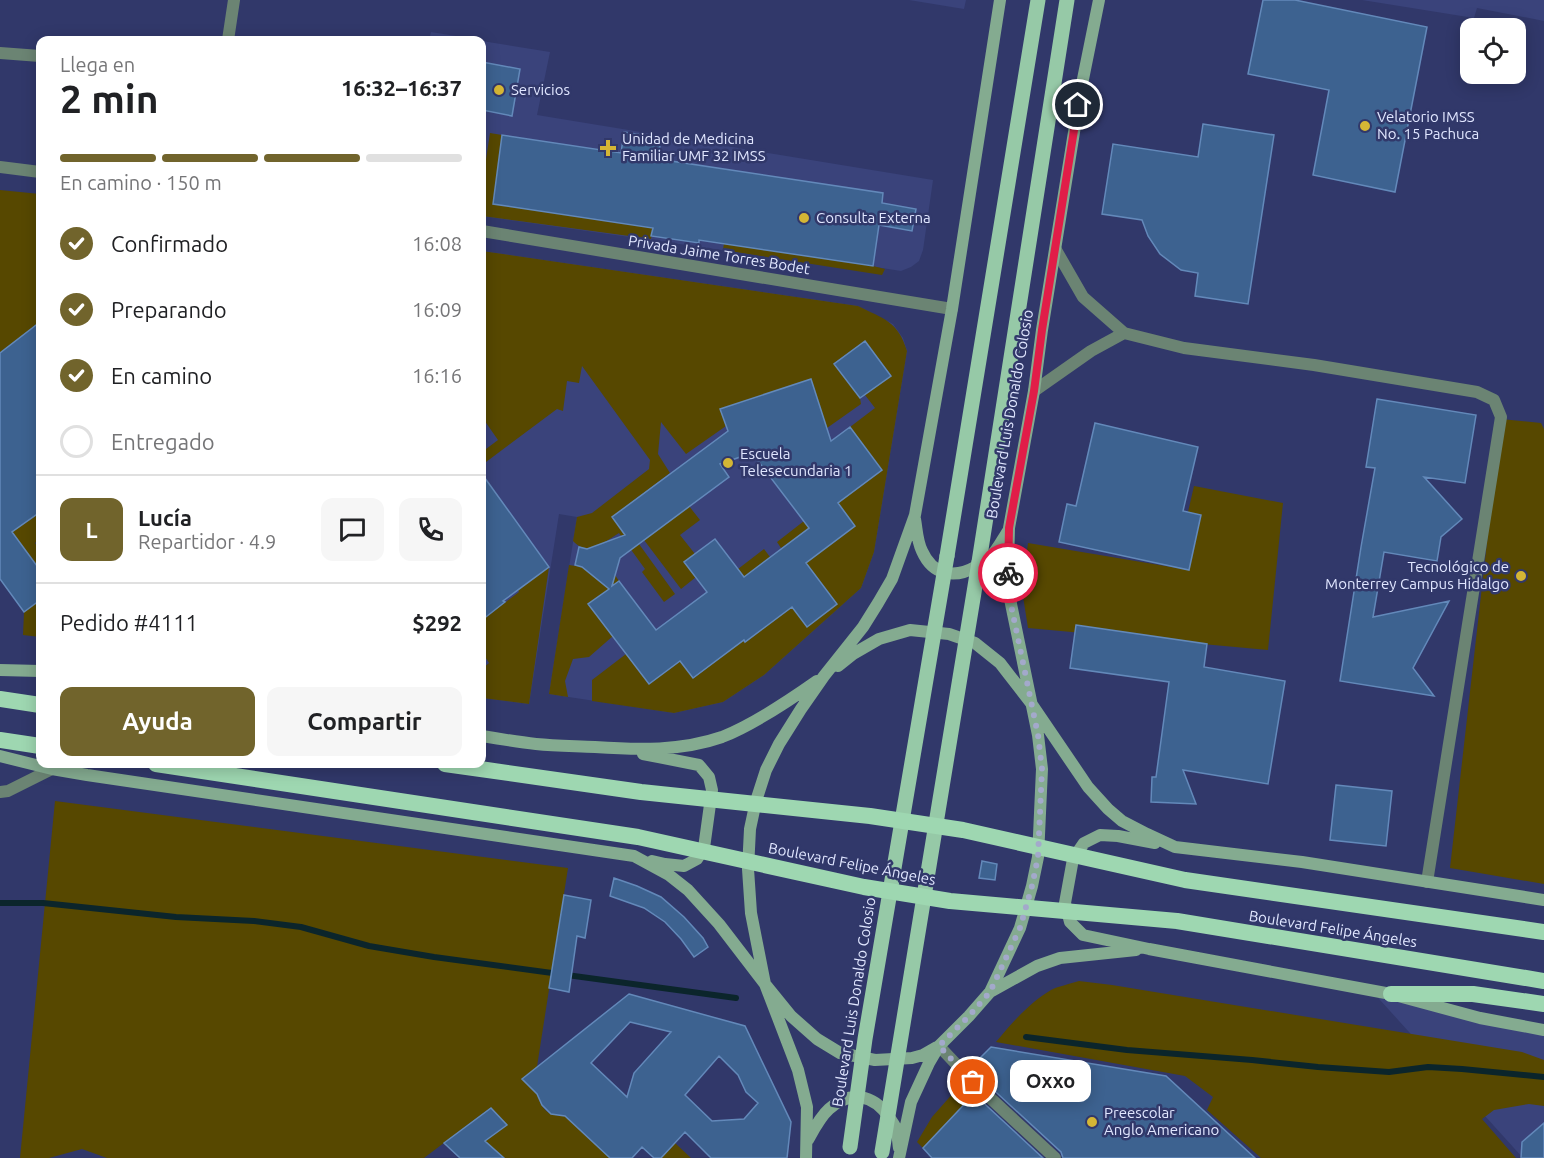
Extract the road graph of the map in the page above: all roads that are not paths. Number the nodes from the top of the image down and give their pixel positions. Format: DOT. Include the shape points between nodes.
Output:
graph roads {
  1 [pos="234,0"];
  2 [pos="1000,0"];
  3 [pos="1038,0"];
  4 [pos="1067,0"];
  5 [pos="1099,0"];
  6 [pos="229,36"];
  7 [pos="0,53"];
  8 [pos="36,56"];
  9 [pos="0,167"];
  10 [pos="36,172"];
  11 [pos="486,232"];
  12 [pos="1056,250"];
  13 [pos="952,309"];
  14 [pos="1124,333"];
  15 [pos="1034,391"];
  16 [pos="915,515"];
  17 [pos="1009,528"];
  18 [pos="0,670"];
  19 [pos="36,672"];
  20 [pos="824,676"];
  21 [pos="1,699"];
  22 [pos="1031,703"];
  23 [pos="36,704"];
  24 [pos="486,737"];
  25 [pos="0,740"];
  26 [pos="36,745"];
  27 [pos="620,749"];
  28 [pos="0,756"];
  29 [pos="36,765"];
  30 [pos="48,768"];
  31 [pos="182,768"];
  32 [pos="473,768"];
  33 [pos="52,769"];
  34 [pos="0,792"];
  35 [pos="1175,847"];
  36 [pos="634,856"];
  37 [pos="1427,882"];
  38 [pos="1544,900"];
  39 [pos="1544,932"];
  40 [pos="1149,949"];
  41 [pos="1544,981"];
  42 [pos="765,984"];
  43 [pos="990,992"];
  44 [pos="1391,993"];
  45 [pos="1544,1004"];
  46 [pos="1544,1030"];
  47 [pos="939,1046"];
  48 [pos="807,1141"];
  49 [pos="899,1157"];
  50 [pos="806,1158"];
  51 [pos="848,1158"];
  52 [pos="881,1158"];
  53 [pos="1055,1158"];
  1 -- 6 [label="street"];
  2 -- 13 [label="main road"];
  3 -- 51 [label="main road, Boulevard Luis Donaldo Colosio, bridge"];
  4 -- 52 [label="main road, Boulevard Luis Donaldo Colosio, bridge"];
  5 -- 12 [label="main road, Boulevard Luis Donaldo Colosio"];
  7 -- 8 [label="street"];
  9 -- 10 [label="street"];
  11 -- 13 [label="street, Privada Jaime Torres Bodet"];
  12 -- 14 [label="street" via="1083,297"];
  12 -- 15 [label="main road, Boulevard Luis Donaldo Colosio"];
  13 -- 16 [label="main road"];
  14 -- 15 [label="street"];
  14 -- 37 [label="street" via="1184,348 1477,392 1494,400 1501,417"];
  15 -- 17 [label="main road, Boulevard Luis Donaldo Colosio"];
  16 -- 17 [label="main road" via="923,553 941,572 959,574 989,559"];
  16 -- 20 [label="main road" via="883,595"];
  17 -- 22 [label="main road, Boulevard Luis Donaldo Colosio" via="1010,600"];
  18 -- 19 [label="main road"];
  20 -- 22 [label="main road" via="879,639 910,630 949,634 975,643 1000,663"];
  20 -- 27 [label="main road" via="793,698 723,736 692,745"];
  20 -- 42 [label="main road" via="766,770 750,829 751,912"];
  21 -- 23 [label="highway"];
  22 -- 35 [label="main road" via="1083,781 1108,809 1122,821"];
  22 -- 43 [label="main road, Boulevard Luis Donaldo Colosio" via="1042,769 1038,857 1020,928"];
  24 -- 27 [label="main road"];
  25 -- 26 [label="highway"];
  27 -- 36 [label="main road" via="699,765 709,777 712,790 704,848 697,859 684,866"];
  28 -- 29 [label="main road"];
  30 -- 33 [label="main road"];
  31 -- 41 [label="highway, Boulevard Felipe Ángeles, bridge" via="638,837 864,887 950,901 1178,921"];
  32 -- 39 [label="highway, Boulevard Felipe Ángeles, bridge" via="963,830 1185,880"];
  33 -- 34 [label="street"];
  33 -- 36 [label="main road"];
  35 -- 37 [label="main road"];
  35 -- 40 [label="main road" via="1100,835 1084,843 1073,859 1065,903 1070,922 1083,935"];
  36 -- 42 [label="main road" via="669,875 688,891"];
  37 -- 38 [label="main road"];
  40 -- 43 [label="main road" via="1060,958"];
  40 -- 44 [label="main road"];
  42 -- 47 [label="main road" via="791,1016 840,1053 889,1060 912,1058"];
  42 -- 48 [label="main road" via="798,1070 807,1107"];
  43 -- 47 [label="main road, Boulevard Luis Donaldo Colosio"];
  44 -- 45 [label="highway" via="1473,994"];
  44 -- 46 [label="main road" via="1480,1018"];
  47 -- 49 [label="main road, Boulevard Luis Donaldo Colosio" via="911,1102"];
  47 -- 53 [label="street"];
  48 -- 49 [label="main road" via="830,1108 845,1099 863,1096 883,1108 896,1128"];
  48 -- 50 [label="main road"];
}
